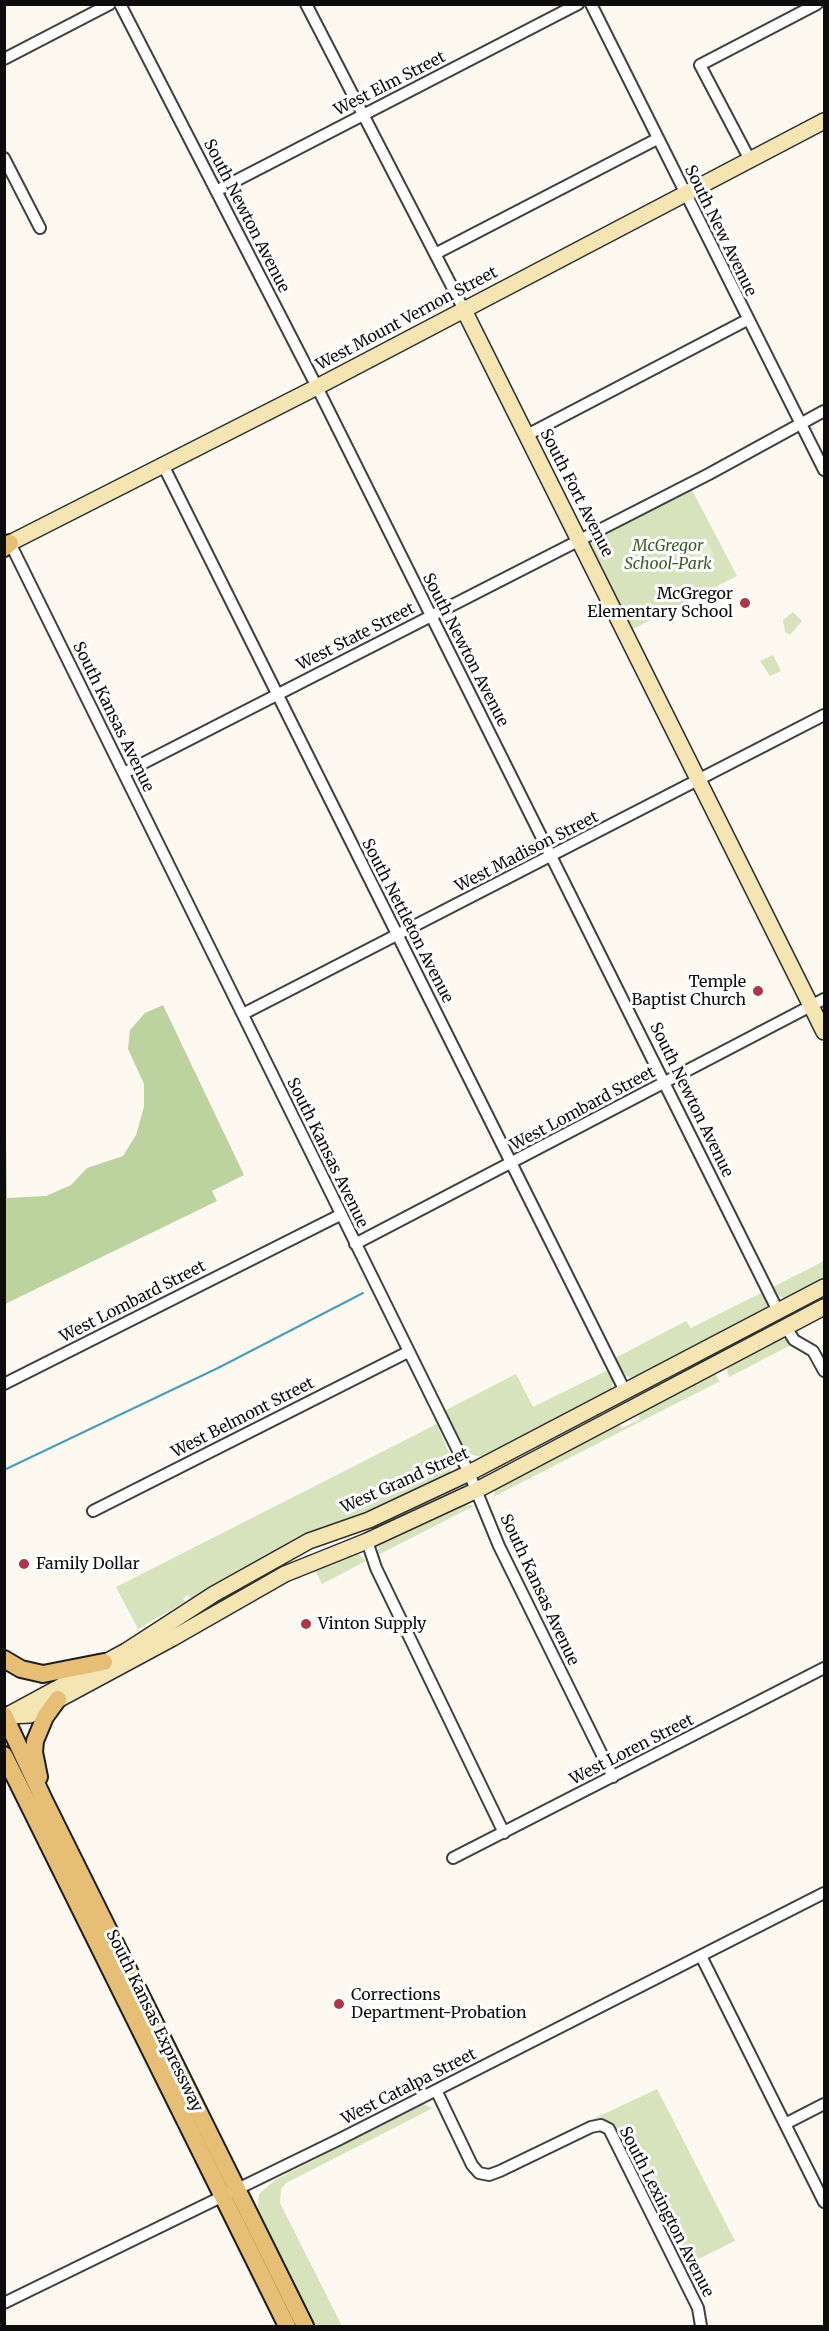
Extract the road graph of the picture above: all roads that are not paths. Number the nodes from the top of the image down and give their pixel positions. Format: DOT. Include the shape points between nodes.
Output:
graph roads {
  1 [pos="110,4"];
  2 [pos="120,4"];
  3 [pos="306,4"];
  4 [pos="578,4"];
  5 [pos="591,4"];
  6 [pos="817,4"];
  7 [pos="4,59"];
  8 [pos="363,114"];
  9 [pos="825,121"];
  10 [pos="657,139"];
  11 [pos="4,159"];
  12 [pos="750,160"];
  13 [pos="216,191"];
  14 [pos="685,193"];
  15 [pos="40,228"];
  16 [pos="435,254"];
  17 [pos="463,308"];
  18 [pos="747,320"];
  19 [pos="317,387"];
  20 [pos="825,411"];
  21 [pos="802,426"];
  22 [pos="527,435"];
  23 [pos="163,465"];
  24 [pos="825,470"];
  25 [pos="579,540"];
  26 [pos="6,545"];
  27 [pos="431,616"];
  28 [pos="277,694"];
  29 [pos="825,715"];
  30 [pos="124,773"];
  31 [pos="699,780"];
  32 [pos="553,855"];
  33 [pos="397,935"];
  34 [pos="818,1003"];
  35 [pos="243,1014"];
  36 [pos="825,1032"];
  37 [pos="665,1083"];
  38 [pos="512,1163"];
  39 [pos="340,1215"];
  40 [pos="355,1244"];
  41 [pos="825,1287"];
  42 [pos="825,1307"];
  43 [pos="778,1311"];
  44 [pos="786,1327"];
  45 [pos="408,1352"];
  46 [pos="825,1371"];
  47 [pos="4,1384"];
  48 [pos="625,1391"];
  49 [pos="469,1473"];
  50 [pos="477,1490"];
  51 [pos="93,1511"];
  52 [pos="367,1542"];
  53 [pos="4,1659"];
  54 [pos="104,1662"];
  55 [pos="825,1668"];
  56 [pos="58,1699"];
  57 [pos="5,1716"];
  58 [pos="4,1755"];
  59 [pos="613,1778"];
  60 [pos="4,1779"];
  61 [pos="45,1802"];
  62 [pos="33,1814"];
  63 [pos="504,1833"];
  64 [pos="453,1858"];
  65 [pos="825,1893"];
  66 [pos="701,1956"];
  67 [pos="435,2091"];
  68 [pos="825,2104"];
  69 [pos="787,2123"];
  70 [pos="230,2192"];
  71 [pos="825,2202"];
  72 [pos="4,2303"];
  73 [pos="287,2326"];
  74 [pos="305,2326"];
  75 [pos="701,2326"];
  1 -- 7 [label="street"];
  2 -- 13 [label="street, South Newton Avenue"];
  3 -- 8 [label="street, South Fort Avenue"];
  4 -- 8 [label="street, West Elm Street"];
  5 -- 10 [label="street, South New Avenue"];
  6 -- 12 [label="street" via="700,65"];
  8 -- 13 [label="street, West Elm Street"];
  8 -- 16 [label="street, South Fort Avenue"];
  9 -- 12 [label="main road, West Mount Vernon Street"];
  10 -- 14 [label="street, South New Avenue"];
  10 -- 16 [label="street"];
  11 -- 15 [label="street"];
  12 -- 14 [label="main road, West Mount Vernon Street"];
  13 -- 19 [label="street, South Newton Avenue"];
  14 -- 17 [label="main road, West Mount Vernon Street"];
  14 -- 18 [label="street, South New Avenue"];
  16 -- 17 [label="street, South Fort Avenue"];
  17 -- 19 [label="main road, West Mount Vernon Street"];
  17 -- 22 [label="main road, South Fort Avenue"];
  18 -- 21 [label="street, South New Avenue"];
  18 -- 22 [label="street"];
  19 -- 23 [label="main road, West Mount Vernon Street"];
  19 -- 27 [label="street, South Newton Avenue"];
  20 -- 21 [label="street, West State Street"];
  21 -- 24 [label="street, South New Avenue"];
  21 -- 25 [label="street, West State Street"];
  22 -- 25 [label="main road, South Fort Avenue"];
  23 -- 26 [label="main road, West Mount Vernon Street"];
  23 -- 28 [label="street, South Nettleton Avenue"];
  25 -- 27 [label="street, West State Street"];
  25 -- 31 [label="main road, South Fort Avenue"];
  26 -- 30 [label="street, South Kansas Avenue"];
  27 -- 28 [label="street, West State Street"];
  27 -- 32 [label="street, South Newton Avenue"];
  28 -- 30 [label="street, West State Street"];
  28 -- 33 [label="street, South Nettleton Avenue"];
  29 -- 31 [label="street, West Madison Street"];
  30 -- 35 [label="street, South Kansas Avenue"];
  31 -- 32 [label="street, West Madison Street"];
  31 -- 34 [label="main road, South Fort Avenue"];
  32 -- 33 [label="street, West Madison Street"];
  32 -- 37 [label="street, South Newton Avenue"];
  33 -- 35 [label="street, West Madison Street"];
  33 -- 38 [label="street, South Nettleton Avenue"];
  34 -- 36 [label="main road, South Fort Avenue"];
  34 -- 37 [label="street, West Lombard Street"];
  35 -- 39 [label="street, South Kansas Avenue"];
  37 -- 38 [label="street, West Lombard Street"];
  37 -- 43 [label="street, South Newton Avenue"];
  38 -- 40 [label="street, West Lombard Street"];
  38 -- 48 [label="street, South Nettleton Avenue"];
  39 -- 40 [label="street, South Kansas Avenue"];
  39 -- 47 [label="street, West Lombard Street"];
  40 -- 45 [label="street, South Kansas Avenue"];
  41 -- 43 [label="main road, West Grand Street"];
  42 -- 44 [label="main road"];
  43 -- 48 [label="main road, West Grand Street"];
  44 -- 46 [label="street" via="794,1340 813,1351"];
  44 -- 50 [label="main road"];
  45 -- 49 [label="street, South Kansas Avenue"];
  45 -- 51 [label="street, West Belmont Street"];
  48 -- 49 [label="main road, West Grand Street"];
  49 -- 50 [label="street, South Kansas Avenue"];
  49 -- 54 [label="main road, West Grand Street" via="369,1520 309,1541"];
  50 -- 52 [label="main road"];
  50 -- 59 [label="street, South Kansas Avenue" via="499,1546"];
  52 -- 56 [label="main road" via="285,1574"];
  52 -- 63 [label="street"];
  53 -- 54 [label="main road" via="21,1669 43,1674"];
  54 -- 57 [label="main road, West Grand Street"];
  55 -- 59 [label="street, West Loren Street"];
  56 -- 57 [label="main road" via="30,1715"];
  56 -- 61 [label="main road" via="35,1741"];
  57 -- 61 [label="main road, South Kansas Expressway"];
  58 -- 62 [label="main road, South Kansas Expressway"];
  59 -- 63 [label="street, West Loren Street"];
  60 -- 62 [label="main road"];
  61 -- 70 [label="main road, South Kansas Expressway"];
  62 -- 70 [label="main road, South Kansas Expressway"];
  63 -- 64 [label="street, West Loren Street"];
  65 -- 66 [label="street, West Catalpa Street"];
  66 -- 67 [label="street, West Catalpa Street"];
  66 -- 69 [label="street"];
  67 -- 70 [label="street, West Catalpa Street"];
  67 -- 75 [label="street, South Lexington Avenue" via="479,2174 500,2171 591,2127 601,2125 609,2129 698,2308"];
  68 -- 69 [label="street"];
  69 -- 71 [label="street"];
  70 -- 72 [label="street, West Catalpa Street"];
  70 -- 73 [label="main road, South Kansas Expressway"];
  70 -- 74 [label="main road, South Kansas Expressway"];
}
